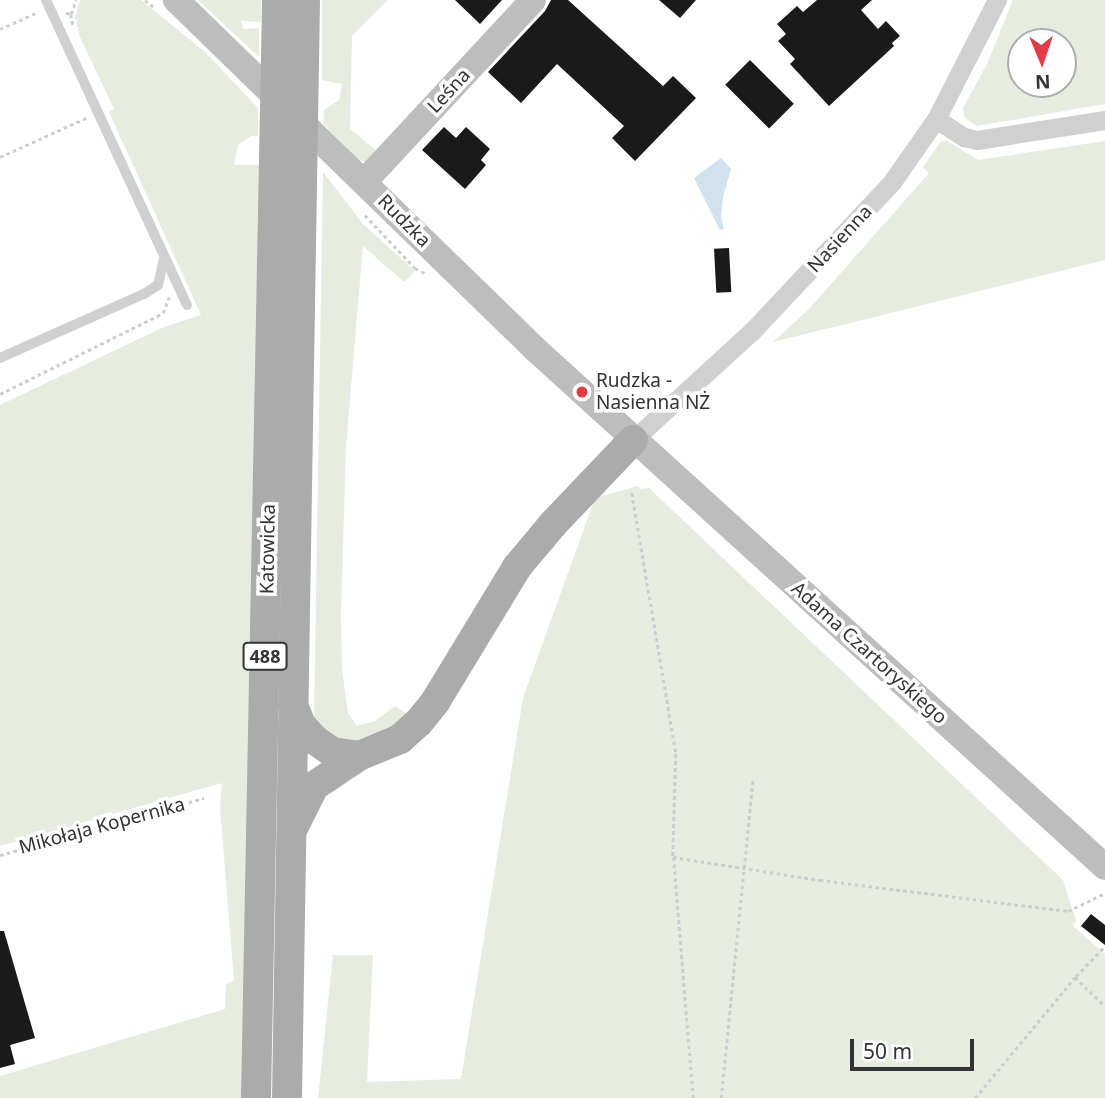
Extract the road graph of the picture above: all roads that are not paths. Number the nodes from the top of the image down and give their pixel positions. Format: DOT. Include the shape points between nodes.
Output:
graph roads {
  1 [pos="46,0"];
  2 [pos="176,0"];
  3 [pos="277,0"];
  4 [pos="305,0"];
  5 [pos="533,0"];
  6 [pos="997,0"];
  7 [pos="936,119"];
  8 [pos="1105,120"];
  9 [pos="364,182"];
  10 [pos="289,218"];
  11 [pos="164,258"];
  12 [pos="187,304"];
  13 [pos="0,358"];
  14 [pos="633,440"];
  15 [pos="292,703"];
  16 [pos="359,756"];
  17 [pos="290,836"];
  18 [pos="1105,867"];
  19 [pos="256,1098"];
  20 [pos="287,1098"];
  1 -- 11 [label="lane"];
  2 -- 9 [label="street, Rudzka"];
  3 -- 10 [label="main road, Katowicka / 488"];
  4 -- 10 [label="main road, Katowicka / 488"];
  5 -- 9 [label="street, Leśna"];
  6 -- 7 [label="street, Nasienna"];
  7 -- 8 [label="street" via="977,140"];
  7 -- 14 [label="street, Nasienna" via="860,219 754,329"];
  9 -- 14 [label="street, Rudzka"];
  10 -- 15 [label="main road, Katowicka / 488"];
  10 -- 19 [label="main road, Katowicka / 488"];
  11 -- 12 [label="lane"];
  11 -- 13 [label="lane" via="158,285 144,294"];
  14 -- 16 [label="main road" via="517,567 419,722 400,739"];
  14 -- 18 [label="street, Adama Czartoryskiego"];
  15 -- 16 [label="main road" via="301,725 315,740 332,751"];
  15 -- 17 [label="main road, Katowicka / 488"];
  16 -- 17 [label="main road" via="314,786"];
  17 -- 20 [label="main road, Katowicka / 488"];
}
